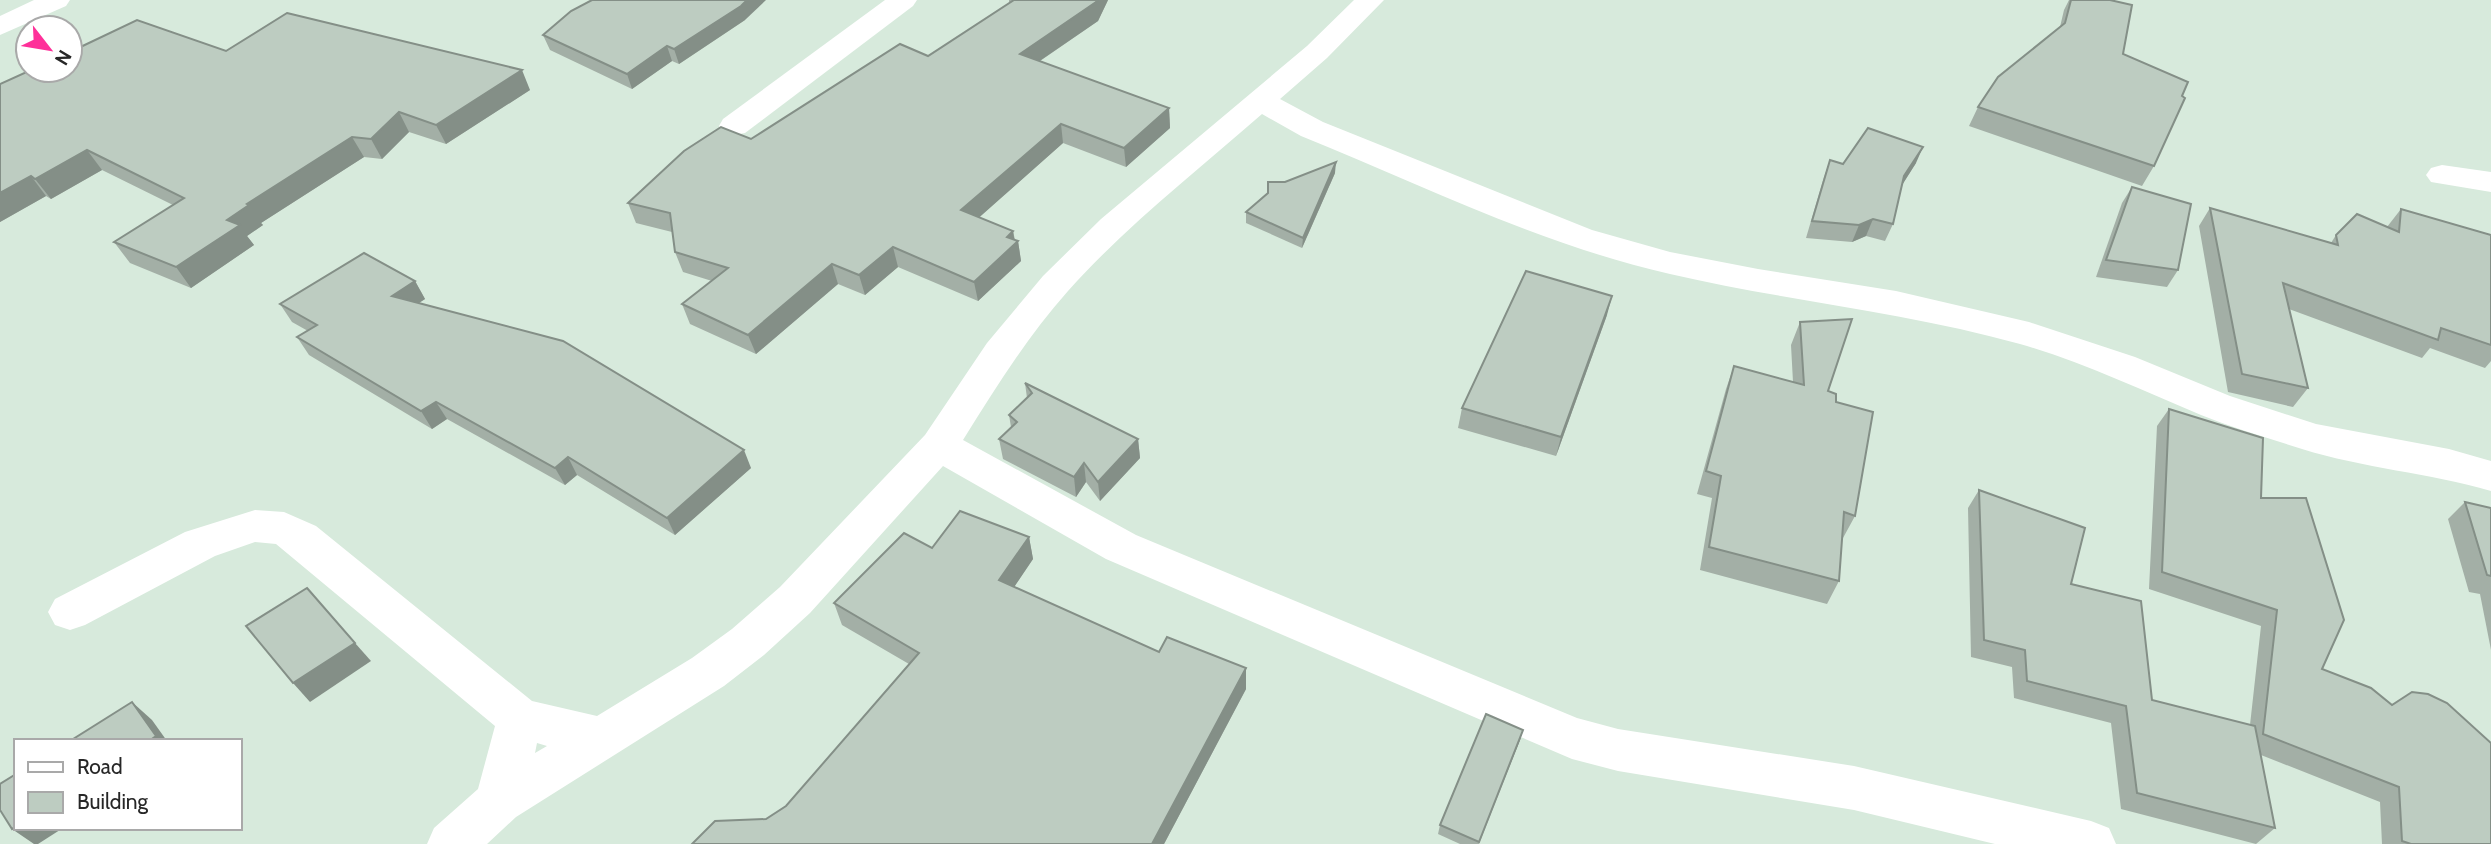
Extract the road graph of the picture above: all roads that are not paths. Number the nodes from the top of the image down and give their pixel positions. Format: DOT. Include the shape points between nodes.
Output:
graph roads {
  1 [pos="56,0"];
  2 [pos="902,0"];
  3 [pos="1370,0"];
  4 [pos="0,27"];
  5 [pos="1260,101"];
  6 [pos="734,126"];
  7 [pos="2442,175"];
  8 [pos="2491,182"];
  9 [pos="939,446"];
  10 [pos="2491,476"];
  11 [pos="70,612"];
  12 [pos="520,719"];
  13 [pos="600,737"];
  14 [pos="499,801"];
  15 [pos="452,844"];
  16 [pos="2091,844"];
  1 -- 4 [label="street"];
  2 -- 6 [label="street"];
  3 -- 5 [label="street"];
  5 -- 9 [label="street" via="1113,226 1055,284 1000,352"];
  5 -- 10 [label="street" via="1312,129 1580,238 1669,263 1896,303 2029,334 2314,438"];
  7 -- 8 [label="street"];
  9 -- 13 [label="street" via="795,600 748,642 708,672"];
  9 -- 16 [label="street" via="1121,547 1572,738 1618,750 1854,788"];
  11 -- 12 [label="street" via="200,544 255,526 284,528"];
  12 -- 13 [label="street"];
  12 -- 14 [label="street"];
  13 -- 14 [label="street"];
  14 -- 15 [label="street"];
}
